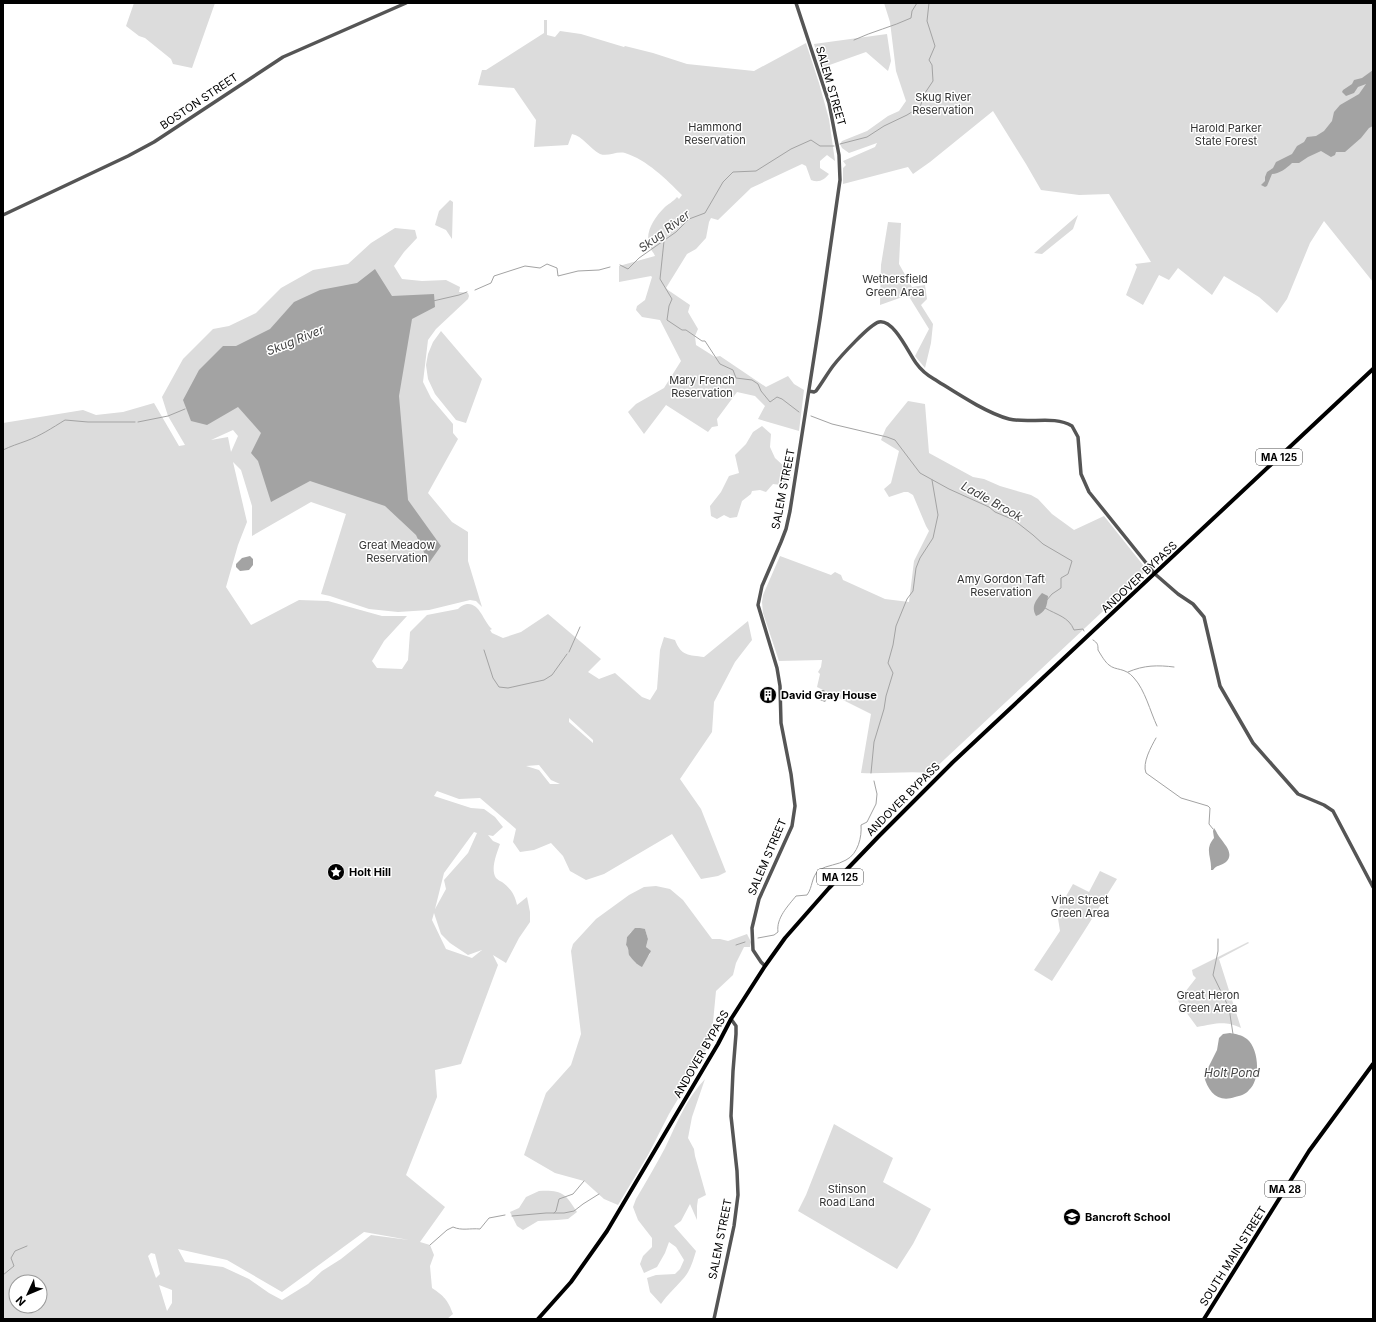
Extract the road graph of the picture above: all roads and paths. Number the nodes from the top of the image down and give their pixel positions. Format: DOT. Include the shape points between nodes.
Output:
graph roads {
  1 [pos="406,3"];
  2 [pos="796,3"];
  3 [pos="3,215"];
  4 [pos="1373,369"];
  5 [pos="809,391"];
  6 [pos="1155,574"];
  7 [pos="1373,887"];
  8 [pos="765,966"];
  9 [pos="731,1019"];
  10 [pos="1373,1064"];
  11 [pos="538,1319"];
  12 [pos="714,1319"];
  13 [pos="1204,1319"];
  1 -- 3 [label="street, BOSTON STREET" via="283,57 154,142"];
  2 -- 5 [label="street, SALEM STREET" via="829,103 840,170 839,196"];
  4 -- 6 [label="main road, ANDOVER BYPASS / MA 125"];
  5 -- 6 [label="street" via="816,391 833,366 869,329 878,323 887,323 924,371 989,411 1014,420 1058,421 1072,426 1078,437 1080,471 1085,485"];
  5 -- 8 [label="street, SALEM STREET" via="786,529 762,586 758,605 777,668 781,724 795,802 792,826 759,899 752,928 753,950"];
  6 -- 7 [label="street" via="1202,614 1209,633 1220,686 1253,743 1298,794 1333,811"];
  6 -- 8 [label="main road, ANDOVER BYPASS / MA 125" via="952,763 879,836 829,888"];
  8 -- 9 [label="main road, ANDOVER BYPASS / MA 125"];
  9 -- 11 [label="main road, ANDOVER BYPASS / MA 125" via="607,1231 571,1282"];
  9 -- 12 [label="street, SALEM STREET" via="736,1026 731,1116 738,1195"];
  10 -- 13 [label="main road, SOUTH MAIN STREET / MA 28" via="1309,1151"];
}
